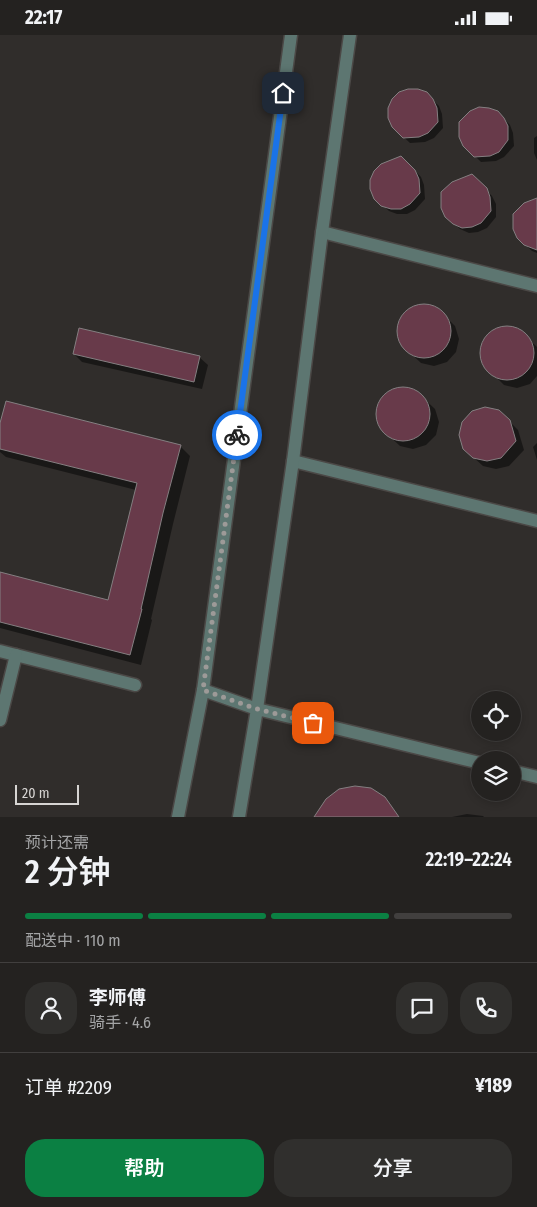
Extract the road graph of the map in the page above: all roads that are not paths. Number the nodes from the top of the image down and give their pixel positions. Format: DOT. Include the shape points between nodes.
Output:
graph roads {
  1 [pos="291,35"];
  2 [pos="350,35"];
  3 [pos="322,232"];
  4 [pos="537,286"];
  5 [pos="292,461"];
  6 [pos="537,521"];
  7 [pos="0,651"];
  8 [pos="16,655"];
  9 [pos="135,685"];
  10 [pos="203,690"];
  11 [pos="257,709"];
  12 [pos="0,720"];
  13 [pos="471,761"];
  14 [pos="521,773"];
  15 [pos="537,777"];
  16 [pos="178,817"];
  17 [pos="239,817"];
  1 -- 10 [label="lane"];
  2 -- 3 [label="lane"];
  3 -- 4 [label="lane"];
  3 -- 5 [label="lane"];
  5 -- 6 [label="lane"];
  5 -- 11 [label="lane"];
  7 -- 8 [label="lane"];
  8 -- 9 [label="lane"];
  8 -- 12 [label="lane"];
  10 -- 11 [label="lane"];
  10 -- 16 [label="lane"];
  11 -- 13 [label="lane"];
  11 -- 17 [label="lane"];
  14 -- 15 [label="lane"];
}
